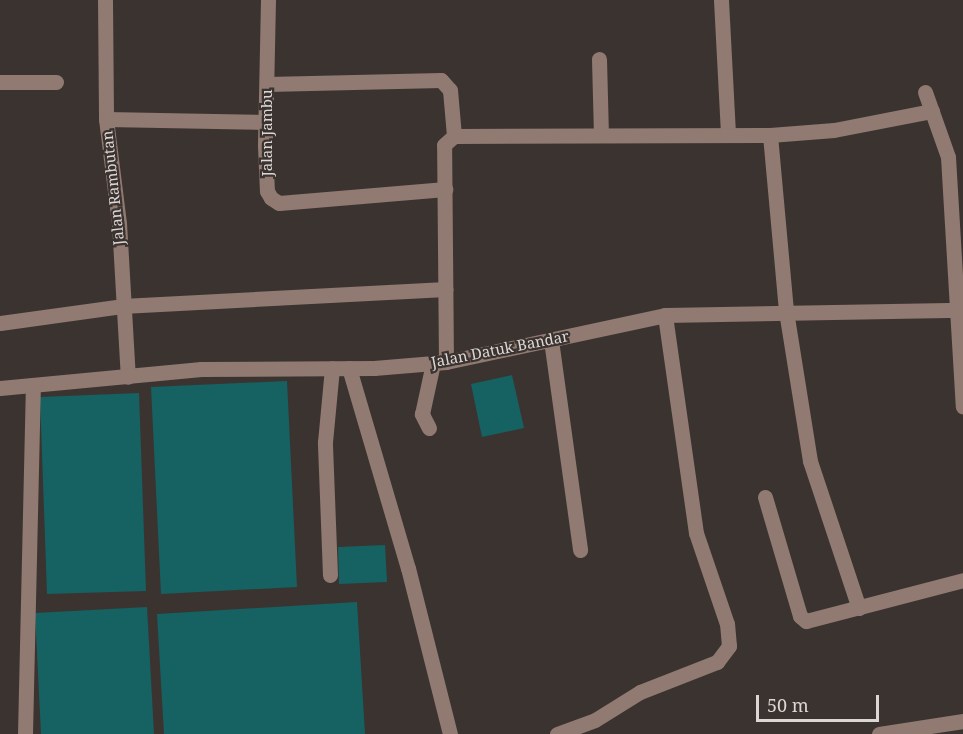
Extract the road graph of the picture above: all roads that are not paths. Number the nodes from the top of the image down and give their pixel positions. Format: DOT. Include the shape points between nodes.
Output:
graph roads {
  1 [pos="105,0"];
  2 [pos="268,0"];
  3 [pos="720,0"];
  4 [pos="599,59"];
  5 [pos="0,82"];
  6 [pos="56,82"];
  7 [pos="267,84"];
  8 [pos="925,92"];
  9 [pos="932,111"];
  10 [pos="106,119"];
  11 [pos="266,122"];
  12 [pos="602,134"];
  13 [pos="728,135"];
  14 [pos="770,135"];
  15 [pos="454,136"];
  16 [pos="444,189"];
  17 [pos="446,289"];
  18 [pos="123,306"];
  19 [pos="961,310"];
  20 [pos="786,311"];
  21 [pos="665,315"];
  22 [pos="0,323"];
  23 [pos="551,340"];
  24 [pos="440,362"];
  25 [pos="332,368"];
  26 [pos="349,368"];
  27 [pos="128,377"];
  28 [pos="33,385"];
  29 [pos="0,388"];
  30 [pos="963,407"];
  31 [pos="429,428"];
  32 [pos="765,497"];
  33 [pos="580,550"];
  34 [pos="330,575"];
  35 [pos="963,580"];
  36 [pos="859,608"];
  37 [pos="963,721"];
  38 [pos="25,734"];
  39 [pos="450,734"];
  40 [pos="557,734"];
  41 [pos="879,734"];
  1 -- 10 [label="street, Jalan Rambutan"];
  2 -- 7 [label="street, Jalan Jambu"];
  3 -- 13 [label="street"];
  4 -- 12 [label="street"];
  5 -- 6 [label="street"];
  7 -- 11 [label="street, Jalan Jambu"];
  7 -- 15 [label="street" via="441,80 450,90"];
  8 -- 9 [label="street"];
  9 -- 14 [label="street" via="834,129"];
  9 -- 19 [label="street" via="948,157"];
  10 -- 11 [label="street"];
  10 -- 18 [label="street, Jalan Rambutan" via="119,223"];
  11 -- 16 [label="street, Jalan Jambu" via="267,191 279,203"];
  12 -- 13 [label="street"];
  12 -- 15 [label="street"];
  13 -- 14 [label="street"];
  14 -- 20 [label="street"];
  15 -- 16 [label="street" via="444,145"];
  16 -- 17 [label="street"];
  17 -- 18 [label="street"];
  17 -- 24 [label="street"];
  18 -- 22 [label="street"];
  18 -- 27 [label="street, Jalan Rambutan"];
  19 -- 20 [label="street, Jalan Datuk Bandar"];
  19 -- 30 [label="street"];
  20 -- 21 [label="street, Jalan Datuk Bandar"];
  20 -- 36 [label="street" via="810,461"];
  21 -- 23 [label="street, Jalan Datuk Bandar"];
  21 -- 40 [label="street" via="696,532 727,624 729,646 717,662 640,692 595,720"];
  23 -- 24 [label="street, Jalan Datuk Bandar"];
  23 -- 33 [label="street"];
  24 -- 26 [label="street, Jalan Datuk Bandar"];
  24 -- 31 [label="street" via="422,414"];
  25 -- 26 [label="street, Jalan Datuk Bandar"];
  25 -- 27 [label="street, Jalan Datuk Bandar" via="201,369"];
  25 -- 34 [label="street" via="325,442"];
  26 -- 39 [label="street" via="408,568"];
  27 -- 28 [label="street, Jalan Datuk Bandar"];
  28 -- 29 [label="street, Jalan Datuk Bandar"];
  28 -- 38 [label="street"];
  32 -- 36 [label="street" via="802,619 810,621"];
  35 -- 36 [label="street"];
  37 -- 41 [label="street"];
}
